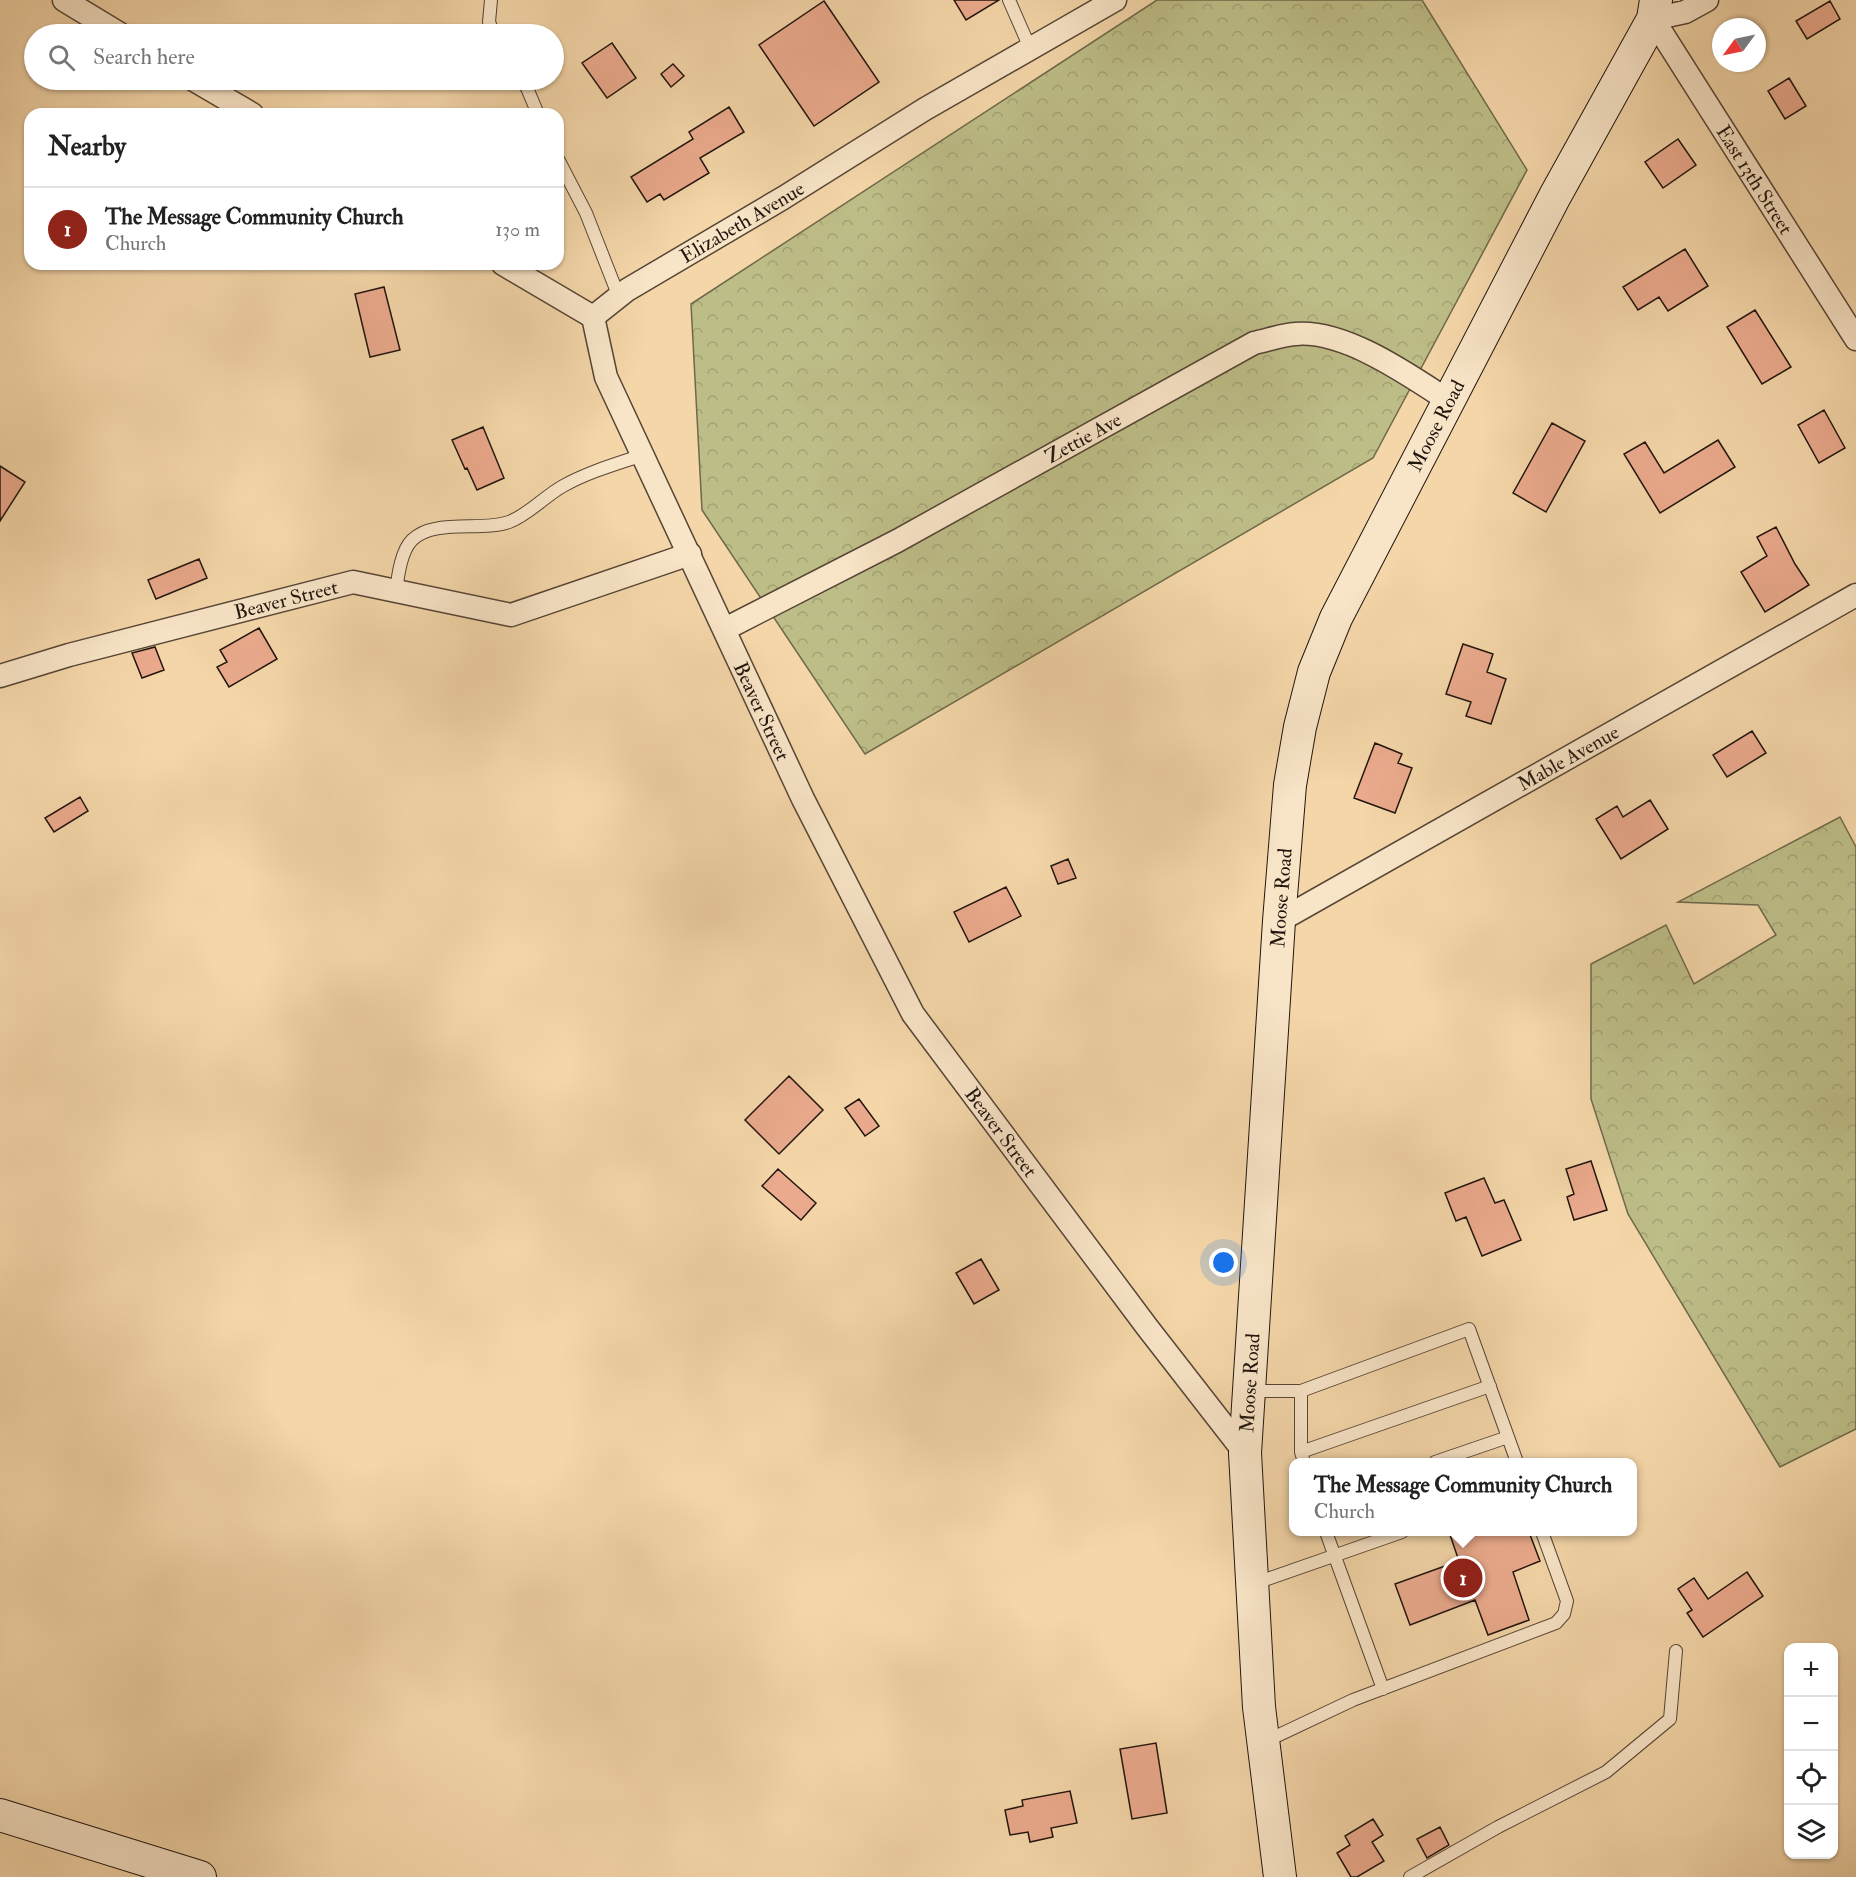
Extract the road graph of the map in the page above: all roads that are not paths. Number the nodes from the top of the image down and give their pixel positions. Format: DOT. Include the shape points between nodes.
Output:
graph roads {
  1 [pos="64,0"];
  2 [pos="491,0"];
  3 [pos="1009,0"];
  4 [pos="1115,0"];
  5 [pos="1707,0"];
  6 [pos="1655,10"];
  7 [pos="104,24"];
  8 [pos="490,24"];
  9 [pos="1030,48"];
  10 [pos="211,90"];
  11 [pos="528,90"];
  12 [pos="242,108"];
  13 [pos="535,108"];
  14 [pos="564,171"];
  15 [pos="513,270"];
  16 [pos="619,297"];
  17 [pos="593,318"];
  18 [pos="1856,339"];
  19 [pos="1449,401"];
  20 [pos="644,455"];
  21 [pos="690,554"];
  22 [pos="396,591"];
  23 [pos="1856,595"];
  24 [pos="725,629"];
  25 [pos="0,676"];
  26 [pos="1279,921"];
  27 [pos="1490,1386"];
  28 [pos="1249,1391"];
  29 [pos="1301,1391"];
  30 [pos="1508,1437"];
  31 [pos="1245,1453"];
  32 [pos="1302,1457"];
  33 [pos="1447,1458"];
  34 [pos="1516,1458"];
  35 [pos="1328,1536"];
  36 [pos="1391,1536"];
  37 [pos="1543,1536"];
  38 [pos="1335,1556"];
  39 [pos="1252,1584"];
  40 [pos="1676,1651"];
  41 [pos="1383,1689"];
  42 [pos="1263,1743"];
  43 [pos="0,1815"];
  44 [pos="200,1877"];
  45 [pos="1280,1877"];
  46 [pos="1410,1877"];
  1 -- 7 [label="street"];
  2 -- 8 [label="lane"];
  3 -- 9 [label="lane"];
  4 -- 9 [label="street, Elizabeth Avenue"];
  5 -- 6 [label="street" via="1685,12"];
  6 -- 18 [label="street, East 13th Street"];
  6 -- 19 [label="street, Moose Road"];
  9 -- 16 [label="street, Elizabeth Avenue"];
  10 -- 12 [label="street"];
  11 -- 13 [label="lane"];
  14 -- 16 [label="lane"];
  15 -- 17 [label="street"];
  16 -- 17 [label="street, Elizabeth Avenue"];
  17 -- 20 [label="street" via="606,377"];
  19 -- 24 [label="street, Zettie Ave" via="1395,365 1334,338 1296,334 1254,343 897,541"];
  19 -- 26 [label="street, Moose Road" via="1336,618 1314,672 1290,785"];
  20 -- 21 [label="street"];
  20 -- 22 [label="lane" via="584,475 510,521 485,527 429,530 412,540 401,561"];
  21 -- 22 [label="street, Beaver Street" via="511,615"];
  21 -- 24 [label="street, Beaver Street"];
  22 -- 25 [label="street, Beaver Street" via="353,582"];
  23 -- 26 [label="street, Mable Avenue"];
  24 -- 31 [label="street, Beaver Street" via="803,800 914,1014"];
  26 -- 28 [label="street, Moose Road"];
  27 -- 29 [label="lane" via="1468,1329"];
  27 -- 30 [label="lane"];
  27 -- 32 [label="lane"];
  28 -- 29 [label="lane"];
  28 -- 31 [label="street, Moose Road"];
  29 -- 32 [label="lane"];
  30 -- 33 [label="lane"];
  30 -- 34 [label="lane"];
  31 -- 39 [label="street, Moose Road"];
  35 -- 38 [label="lane"];
  36 -- 38 [label="lane"];
  37 -- 41 [label="lane" via="1567,1601 1564,1614 1556,1623"];
  38 -- 39 [label="lane"];
  38 -- 41 [label="lane"];
  39 -- 42 [label="street, Moose Road"];
  40 -- 46 [label="lane" via="1670,1719 1606,1772"];
  41 -- 42 [label="lane"];
  42 -- 45 [label="street, Moose Road"];
  43 -- 44 [label="street"];
}
